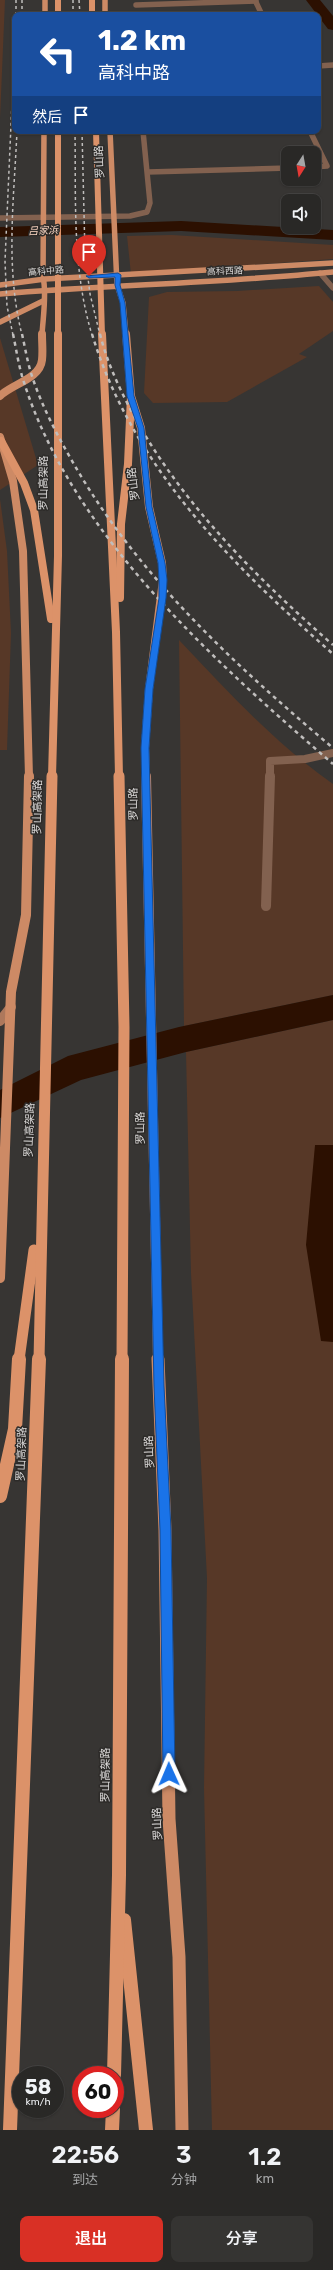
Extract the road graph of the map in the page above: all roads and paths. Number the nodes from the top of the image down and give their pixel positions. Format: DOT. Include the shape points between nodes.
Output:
graph roads {
  1 [pos="45,0"];
  2 [pos="58,0"];
  3 [pos="92,0"];
  4 [pos="105,0"];
  5 [pos="256,1"];
  6 [pos="136,5"];
  7 [pos="45,12"];
  8 [pos="58,12"];
  9 [pos="92,12"];
  10 [pos="105,12"];
  11 [pos="261,12"];
  12 [pos="333,65"];
  13 [pos="321,66"];
  14 [pos="44,134"];
  15 [pos="58,134"];
  16 [pos="96,134"];
  17 [pos="110,134"];
  18 [pos="143,134"];
  19 [pos="311,134"];
  20 [pos="317,146"];
  21 [pos="321,154"];
  22 [pos="321,166"];
  23 [pos="281,168"];
  24 [pos="148,172"];
  25 [pos="0,218"];
  26 [pos="333,263"];
  27 [pos="333,272"];
  28 [pos="320,273"];
  29 [pos="118,275"];
  30 [pos="45,279"];
  31 [pos="0,285"];
  32 [pos="117,285"];
  33 [pos="333,288"];
  34 [pos="46,289"];
  35 [pos="0,294"];
  36 [pos="43,301"];
  37 [pos="0,322"];
  38 [pos="0,396"];
  39 [pos="131,396"];
  40 [pos="0,439"];
  41 [pos="54,631"];
  42 [pos="116,632"];
  43 [pos="333,753"];
  44 [pos="266,906"];
  45 [pos="11,1007"];
  46 [pos="0,1021"];
  47 [pos="4,1079"];
  48 [pos="41,1202"];
  49 [pos="0,1278"];
  50 [pos="0,1496"];
  51 [pos="119,1875"];
  52 [pos="114,2066"];
  53 [pos="113,2118"];
  54 [pos="10,2130"];
  55 [pos="112,2130"];
  56 [pos="146,2130"];
  57 [pos="182,2130"];
  1 -- 7 [label="main road"];
  2 -- 8 [label="highway"];
  3 -- 9 [label="highway"];
  4 -- 10 [label="main road"];
  5 -- 6 [label="street"];
  5 -- 11 [label="street"];
  12 -- 13 [label="street"];
  14 -- 30 [label="main road"];
  15 -- 41 [label="highway, 罗山高架路" via="58,556"];
  16 -- 42 [label="highway, 罗山高架路" via="104,396"];
  17 -- 29 [label="main road, 罗山路"];
  18 -- 24 [label="street"];
  19 -- 20 [label="street"];
  21 -- 22 [label="street" via="327,166"];
  23 -- 24 [label="street"];
  24 -- 25 [label="street" via="150,206 143,214"];
  26 -- 29 [label="main road, 高科西路"];
  27 -- 28 [label="main road, 高科西路"];
  28 -- 32 [label="main road, 高科西路"];
  28 -- 33 [label="street"];
  29 -- 30 [label="main road, 高科中路"];
  29 -- 32 [label="main road, 罗山路"];
  30 -- 31 [label="main road, 高科中路"];
  30 -- 34 [label="main road"];
  32 -- 34 [label="main road, 高科中路"];
  32 -- 39 [label="main road, 罗山路" via="122,303"];
  34 -- 35 [label="main road, 高科中路"];
  34 -- 36 [label="main road"];
  36 -- 37 [label="main road"];
  36 -- 38 [label="main road" via="40,366 32,376 8,388"];
  39 -- 42 [label="highway"];
  39 -- 57 [label="main road, 罗山路" via="141,428 149,507 162,563 163,580 148,696 145,748 159,1386 166,1530 169,1820 179,1957"];
  40 -- 41 [label="highway" via="28,490 34,509 45,594"];
  40 -- 45 [label="main road" via="13,481 23,551 30,749 26,915 11,992"];
  41 -- 48 [label="highway, 罗山高架路" via="47,1051"];
  42 -- 51 [label="highway, 罗山高架路" via="124,1027"];
  43 -- 44 [label="street" via="305,759 270,761"];
  45 -- 46 [label="main road"];
  45 -- 47 [label="main road"];
  47 -- 49 [label="main road" via="6,1125"];
  48 -- 50 [label="highway" via="18,1367 15,1429"];
  48 -- 54 [label="highway, 罗山高架路" via="38,1410"];
  51 -- 52 [label="highway, 罗山高架路"];
  51 -- 56 [label="highway"];
  53 -- 55 [label="highway"];
}
